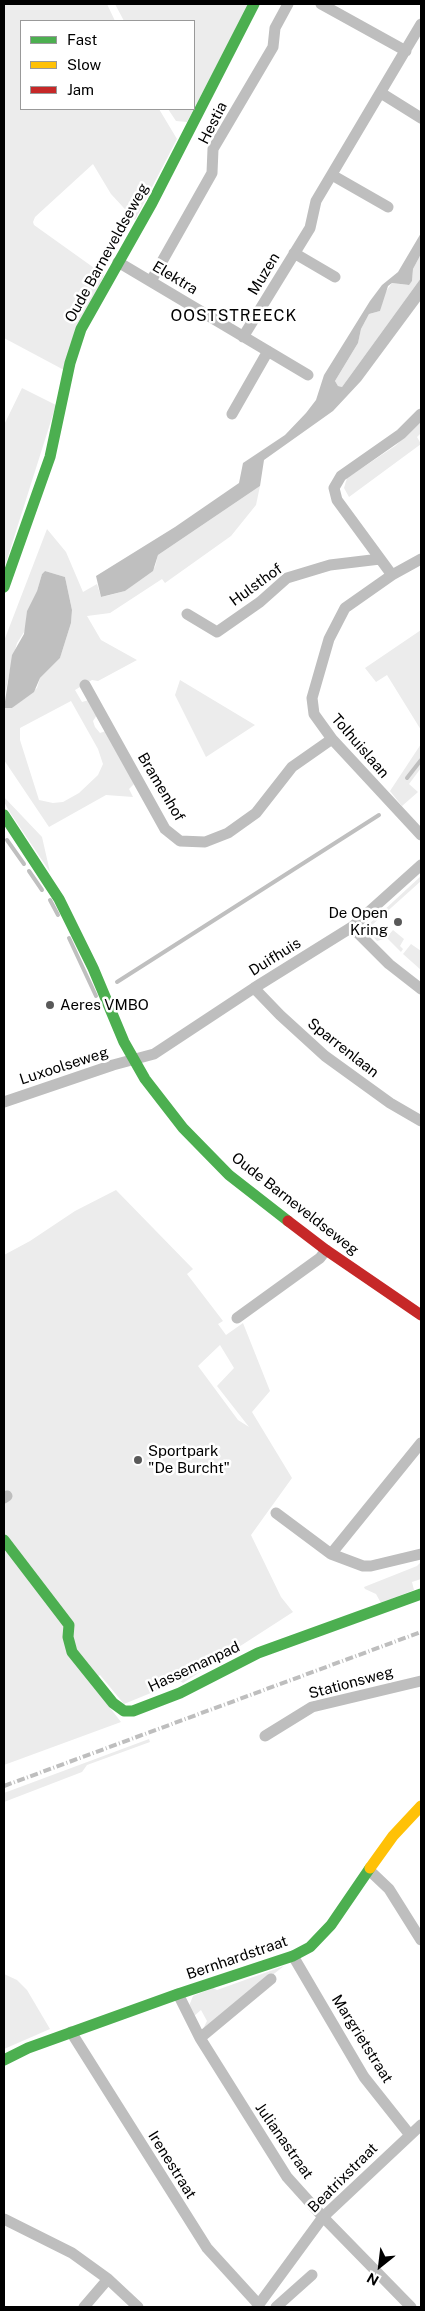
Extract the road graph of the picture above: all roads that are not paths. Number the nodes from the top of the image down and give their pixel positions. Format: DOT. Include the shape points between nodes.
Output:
graph roads {
  1 [pos="254,4"];
  2 [pos="288,4"];
  3 [pos="321,4"];
  4 [pos="421,24"];
  5 [pos="406,51"];
  6 [pos="381,93"];
  7 [pos="421,118"];
  8 [pos="332,175"];
  9 [pos="388,207"];
  10 [pos="294,253"];
  11 [pos="118,262"];
  12 [pos="335,276"];
  13 [pos="151,281"];
  14 [pos="243,336"];
  15 [pos="268,351"];
  16 [pos="308,375"];
  17 [pos="232,414"];
  18 [pos="421,414"];
  19 [pos="380,559"];
  20 [pos="421,559"];
  21 [pos="392,576"];
  22 [pos="4,587"];
  23 [pos="188,614"];
  24 [pos="85,685"];
  25 [pos="300,697"];
  26 [pos="312,698"];
  27 [pos="332,739"];
  28 [pos="4,815"];
  29 [pos="421,835"];
  30 [pos="421,865"];
  31 [pos="352,927"];
  32 [pos="254,988"];
  33 [pos="421,989"];
  34 [pos="134,1060"];
  35 [pos="4,1102"];
  36 [pos="421,1121"];
  37 [pos="326,1250"];
  38 [pos="421,1315"];
  39 [pos="238,1318"];
  40 [pos="421,1443"];
  41 [pos="276,1513"];
  42 [pos="4,1540"];
  43 [pos="331,1554"];
  44 [pos="421,1554"];
  45 [pos="421,1594"];
  46 [pos="421,1681"];
  47 [pos="266,1736"];
  48 [pos="421,1806"];
  49 [pos="369,1870"];
  50 [pos="421,1940"];
  51 [pos="293,1956"];
  52 [pos="272,1979"];
  53 [pos="178,1994"];
  54 [pos="71,2032"];
  55 [pos="200,2038"];
  56 [pos="4,2060"];
  57 [pos="421,2125"];
  58 [pos="410,2134"];
  59 [pos="323,2217"];
  60 [pos="4,2219"];
  61 [pos="312,2275"];
  62 [pos="108,2279"];
  63 [pos="258,2306"];
  64 [pos="84,2307"];
  65 [pos="138,2307"];
  66 [pos="276,2307"];
  67 [pos="411,2307"];
  1 -- 11 [label="street, Oude Barneveldseweg"];
  2 -- 13 [label="street, Hestia" via="275,28 272,47 213,149 212,172"];
  3 -- 5 [label="street"];
  4 -- 5 [label="street, Muzen"];
  5 -- 6 [label="street, Muzen"];
  6 -- 7 [label="street"];
  6 -- 8 [label="street, Muzen"];
  8 -- 9 [label="street"];
  8 -- 10 [label="street, Muzen" via="316,201 310,228"];
  10 -- 12 [label="street, Muzen"];
  10 -- 14 [label="street, Muzen"];
  11 -- 13 [label="street, Elektra"];
  11 -- 22 [label="street, Oude Barneveldseweg" via="80,329 50,457"];
  13 -- 14 [label="street, Elektra"];
  14 -- 15 [label="street, Elektra"];
  15 -- 16 [label="street, Elektra"];
  15 -- 17 [label="street"];
  18 -- 19 [label="street" via="401,434 341,476 334,488 337,500"];
  19 -- 21 [label="street"];
  19 -- 23 [label="street, Hulsthof" via="330,565 287,578 260,602 217,632"];
  20 -- 21 [label="street"];
  21 -- 26 [label="street" via="345,608 329,639"];
  24 -- 27 [label="street, Bramenhof" via="165,829 180,841 205,842 228,834 256,812 292,767"];
  25 -- 26 [label="street"];
  26 -- 27 [label="street, Tolhuislaan" via="314,714"];
  27 -- 29 [label="street, Tolhuislaan"];
  28 -- 34 [label="street, Oude Barneveldseweg" via="59,899"];
  30 -- 31 [label="street, Duifhuis"];
  31 -- 32 [label="street, Duifhuis"];
  31 -- 33 [label="street" via="389,964"];
  32 -- 34 [label="street, Duifhuis" via="154,1054"];
  32 -- 36 [label="street, Sparrenlaan" via="325,1056"];
  34 -- 35 [label="street, Luxoolseweg"];
  34 -- 37 [label="street, Oude Barneveldseweg" via="173,1115 229,1175"];
  37 -- 38 [label="street, Oude Barneveldseweg"];
  37 -- 39 [label="street" via="320,1258"];
  40 -- 43 [label="street"];
  41 -- 43 [label="street"];
  42 -- 45 [label="street, Hassemanpad" via="70,1625 68,1637 72,1652 113,1703 124,1711 133,1711 180,1693 258,1653"];
  43 -- 44 [label="street" via="371,1566"];
  46 -- 47 [label="street, Stationsweg" via="312,1707"];
  48 -- 49 [label="street, Bernhardstraat" via="393,1836"];
  49 -- 50 [label="street" via="389,1889"];
  49 -- 51 [label="street, Bernhardstraat" via="324,1934"];
  51 -- 53 [label="street, Bernhardstraat"];
  51 -- 58 [label="street, Margrietstraat" via="364,2077"];
  52 -- 55 [label="street, Bernhardstraat"];
  53 -- 54 [label="street, Bernhardstraat"];
  53 -- 55 [label="street, Julianastraat"];
  54 -- 56 [label="street, Bernhardstraat"];
  54 -- 63 [label="street, Irenestraat" via="207,2248"];
  55 -- 59 [label="street, Julianastraat" via="287,2177"];
  57 -- 58 [label="street, Beatrixstraat"];
  58 -- 59 [label="street, Beatrixstraat"];
  59 -- 63 [label="street, Beatrixstraat"];
  59 -- 67 [label="street, Julianastraat"];
  60 -- 62 [label="street" via="72,2253"];
  61 -- 66 [label="street"];
  62 -- 64 [label="street"];
  62 -- 65 [label="street"];
}
